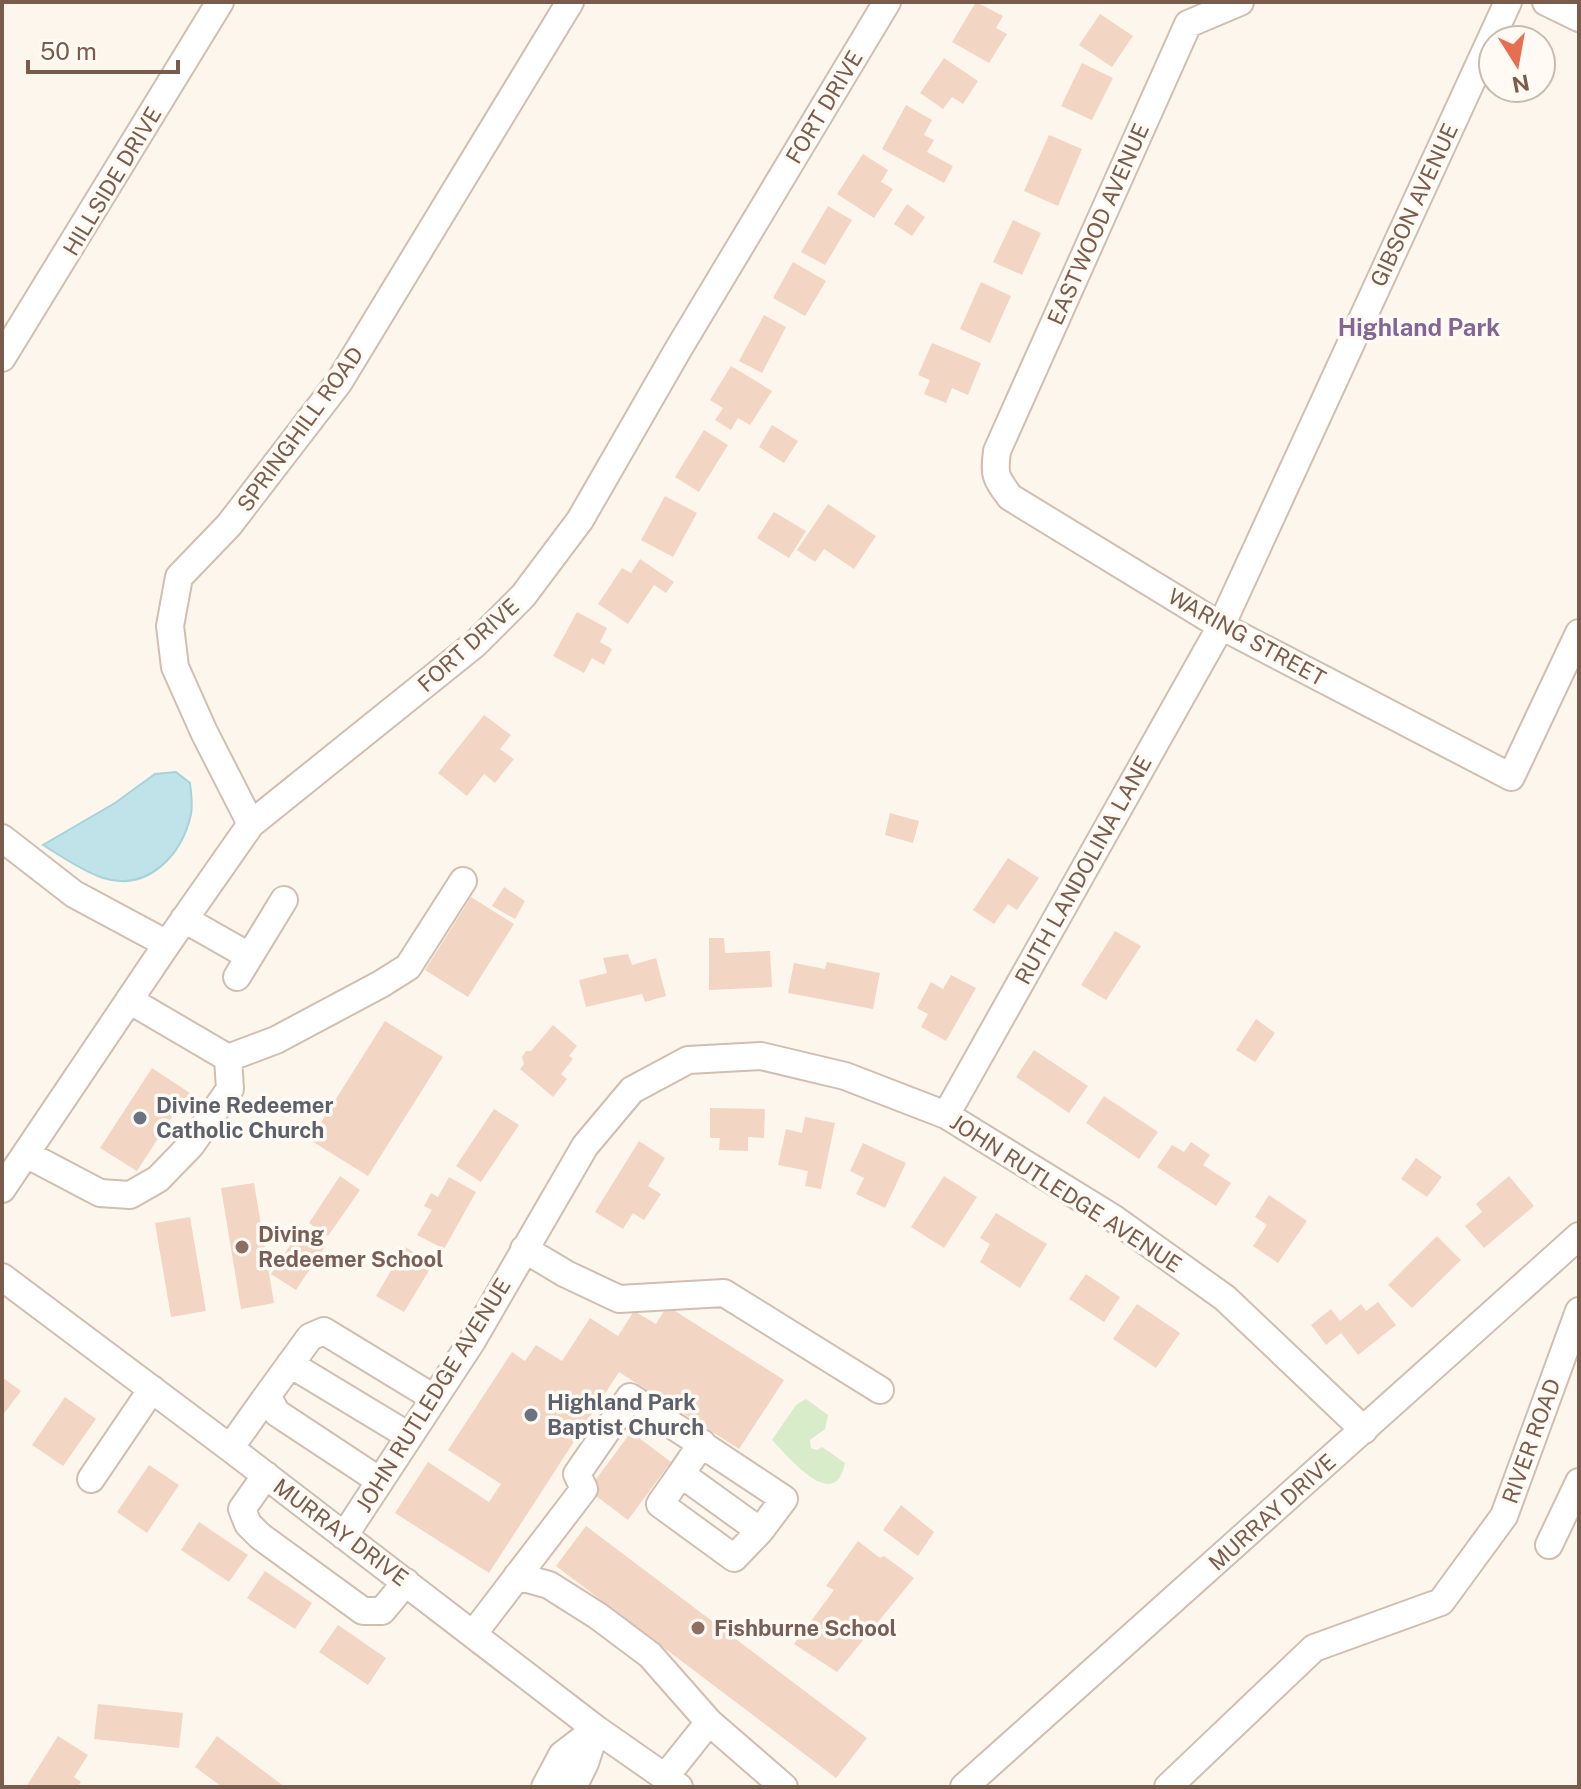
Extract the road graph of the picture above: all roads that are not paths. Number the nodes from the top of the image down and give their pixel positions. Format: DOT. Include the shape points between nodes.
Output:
graph roads {
  1 [pos="220,2"];
  2 [pos="570,2"];
  3 [pos="887,2"];
  4 [pos="1240,2"];
  5 [pos="1508,2"];
  6 [pos="1546,2"];
  7 [pos="1574,12"];
  8 [pos="2,358"];
  9 [pos="996,478"];
  10 [pos="1221,626"];
  11 [pos="1579,633"];
  12 [pos="251,824"];
  13 [pos="2,838"];
  14 [pos="463,881"];
  15 [pos="284,900"];
  16 [pos="184,919"];
  17 [pos="167,944"];
  18 [pos="129,1000"];
  19 [pos="228,1058"];
  20 [pos="946,1115"];
  21 [pos="26,1154"];
  22 [pos="2,1189"];
  23 [pos="1577,1245"];
  24 [pos="524,1249"];
  25 [pos="2,1277"];
  26 [pos="1579,1311"];
  27 [pos="290,1364"];
  28 [pos="152,1389"];
  29 [pos="880,1390"];
  30 [pos="434,1398"];
  31 [pos="272,1404"];
  32 [pos="1364,1430"];
  33 [pos="409,1436"];
  34 [pos="702,1443"];
  35 [pos="230,1448"];
  36 [pos="681,1474"];
  37 [pos="266,1475"];
  38 [pos="91,1479"];
  39 [pos="380,1481"];
  40 [pos="1579,1482"];
  41 [pos="760,1531"];
  42 [pos="344,1536"];
  43 [pos="1549,1545"];
  44 [pos="517,1576"];
  45 [pos="406,1582"];
  46 [pos="474,1633"];
  47 [pos="709,1722"];
  48 [pos="596,1729"];
  49 [pos="672,1782"];
  50 [pos="545,1787"];
  51 [pos="573,1787"];
  52 [pos="784,1787"];
  53 [pos="964,1787"];
  54 [pos="1168,1787"];
  1 -- 8 [label="street, HILLSIDE DRIVE"];
  2 -- 12 [label="street, SPRINGHILL ROAD" via="339,382 229,525 179,577 170,626 175,667"];
  3 -- 12 [label="street, FORT DRIVE" via="580,520 523,596 475,644"];
  4 -- 9 [label="street, EASTWOOD AVENUE" via="1188,24 997,451"];
  5 -- 10 [label="street, GIBSON AVENUE"];
  6 -- 7 [label="street"];
  9 -- 10 [label="street, WARING STREET" via="1010,497"];
  10 -- 11 [label="street, WARING STREET" via="1511,777"];
  10 -- 20 [label="street, RUTH LANDOLINA LANE"];
  12 -- 16 [label="street, FORT DRIVE"];
  13 -- 17 [label="street" via="74,894"];
  14 -- 19 [label="street" via="408,967 276,1040"];
  15 -- 16 [label="street" via="243,967"];
  16 -- 17 [label="street, FORT DRIVE"];
  17 -- 18 [label="street, FORT DRIVE"];
  18 -- 19 [label="street"];
  18 -- 21 [label="street, FORT DRIVE"];
  19 -- 21 [label="street" via="230,1089 191,1145 158,1179 130,1195 100,1193"];
  20 -- 24 [label="street, JOHN RUTLEDGE AVENUE" via="845,1076 761,1056 688,1060 632,1090 585,1146"];
  20 -- 32 [label="street, JOHN RUTLEDGE AVENUE" via="1113,1218 1225,1298"];
  21 -- 22 [label="street, FORT DRIVE"];
  23 -- 32 [label="street, MURRAY DRIVE"];
  24 -- 29 [label="street" via="619,1299 724,1293"];
  24 -- 30 [label="street, JOHN RUTLEDGE AVENUE"];
  25 -- 28 [label="street, MURRAY DRIVE"];
  26 -- 54 [label="street, RIVER ROAD" via="1504,1516 1441,1602 1314,1648"];
  27 -- 30 [label="street" via="310,1337 324,1331"];
  27 -- 31 [label="street"];
  27 -- 33 [label="street"];
  28 -- 35 [label="street, MURRAY DRIVE"];
  28 -- 38 [label="street"];
  30 -- 33 [label="street, JOHN RUTLEDGE AVENUE"];
  31 -- 35 [label="street"];
  31 -- 39 [label="street"];
  32 -- 53 [label="street, MURRAY DRIVE"];
  33 -- 39 [label="street, JOHN RUTLEDGE AVENUE"];
  34 -- 36 [label="street"];
  34 -- 41 [label="street" via="784,1499"];
  34 -- 44 [label="street" via="630,1397 577,1474 584,1489"];
  35 -- 37 [label="street, MURRAY DRIVE"];
  36 -- 41 [label="street"];
  36 -- 41 [label="street" via="660,1504 734,1558"];
  37 -- 42 [label="street, MURRAY DRIVE"];
  37 -- 45 [label="street" via="242,1509 260,1536 363,1611 382,1611"];
  39 -- 42 [label="street, JOHN RUTLEDGE AVENUE"];
  40 -- 43 [label="street"];
  42 -- 45 [label="street, MURRAY DRIVE"];
  44 -- 46 [label="street"];
  44 -- 47 [label="street" via="549,1585 650,1655"];
  45 -- 46 [label="street, MURRAY DRIVE"];
  46 -- 48 [label="street, MURRAY DRIVE"];
  47 -- 49 [label="street"];
  47 -- 52 [label="street"];
  48 -- 49 [label="street, MURRAY DRIVE"];
  48 -- 50 [label="street" via="562,1755"];
  48 -- 51 [label="street"];
}
